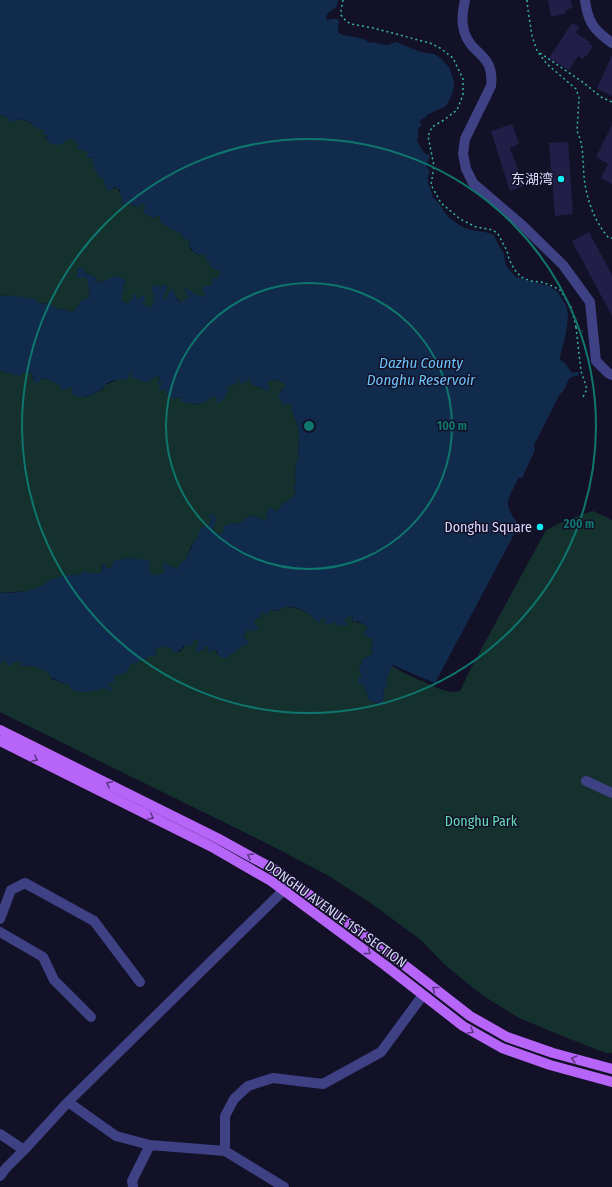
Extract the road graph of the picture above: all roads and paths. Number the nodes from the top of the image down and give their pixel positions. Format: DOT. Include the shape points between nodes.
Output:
graph roads {
  1 [pos="465,0"];
  2 [pos="527,0"];
  3 [pos="585,0"];
  4 [pos="612,43"];
  5 [pos="537,51"];
  6 [pos="612,102"];
  7 [pos="612,238"];
  8 [pos="576,327"];
  9 [pos="612,375"];
  10 [pos="583,398"];
  11 [pos="0,730"];
  12 [pos="0,741"];
  13 [pos="586,781"];
  14 [pos="612,793"];
  15 [pos="292,882"];
  16 [pos="283,890"];
  17 [pos="0,919"];
  18 [pos="0,932"];
  19 [pos="140,982"];
  20 [pos="423,995"];
  21 [pos="91,1018"];
  22 [pos="612,1069"];
  23 [pos="612,1082"];
  24 [pos="68,1102"];
  25 [pos="0,1134"];
  26 [pos="150,1145"];
  27 [pos="24,1150"];
  28 [pos="225,1151"];
  29 [pos="0,1176"];
  30 [pos="133,1187"];
  31 [pos="284,1187"];
  1 -- 9 [label="street" via="462,18 464,31 470,43 490,67 492,77 491,86 465,139 466,169 473,183 563,264 590,302 596,361"];
  2 -- 5 [label="path" via="532,36"];
  3 -- 4 [label="street" via="593,27"];
  5 -- 6 [label="path" via="601,97"];
  5 -- 7 [label="path" via="547,64 576,89 579,98 577,132 584,158 585,184 597,221 608,238"];
  8 -- 10 [label="path" via="581,371 587,389"];
  15 -- 11 [label="main road, DONGHU AVENUE 1ST SECTION, one-way" via="217,838"];
  12 -- 16 [label="main road, DONGHU AVENUE 1ST SECTION, one-way" via="212,847"];
  13 -- 14 [label="street"];
  15 -- 16 [label="street"];
  22 -- 15 [label="main road, DONGHU AVENUE 1ST SECTION, one-way" via="553,1054 507,1037 470,1016"];
  16 -- 20 [label="main road, DONGHU AVENUE 1ST SECTION, one-way"];
  16 -- 24 [label="street"];
  17 -- 19 [label="street" via="11,890 24,883 94,921"];
  18 -- 21 [label="street" via="43,957 54,980"];
  20 -- 23 [label="main road, DONGHU AVENUE 1ST SECTION, one-way" via="464,1026 502,1048 550,1065"];
  20 -- 28 [label="street" via="381,1052 323,1084 273,1078 248,1086 234,1099 225,1116"];
  24 -- 26 [label="street" via="116,1136"];
  24 -- 27 [label="street"];
  25 -- 27 [label="street"];
  26 -- 28 [label="street"];
  26 -- 30 [label="street" via="132,1181"];
  27 -- 29 [label="street"];
  28 -- 31 [label="street"];
}
